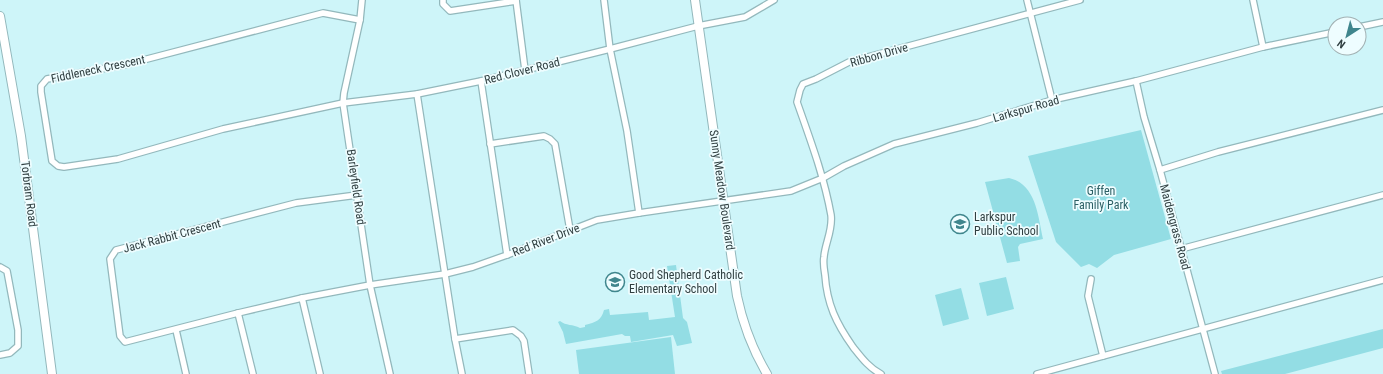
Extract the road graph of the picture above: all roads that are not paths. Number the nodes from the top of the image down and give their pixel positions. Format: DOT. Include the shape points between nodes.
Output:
graph roads {
  1 [pos="362,0"];
  2 [pos="443,0"];
  3 [pos="516,0"];
  4 [pos="604,0"];
  5 [pos="695,0"];
  6 [pos="774,0"];
  7 [pos="1027,0"];
  8 [pos="1080,0"];
  9 [pos="1252,0"];
  10 [pos="1030,13"];
  11 [pos="0,16"];
  12 [pos="360,20"];
  13 [pos="1383,22"];
  14 [pos="1367,25"];
  15 [pos="698,26"];
  16 [pos="1327,34"];
  17 [pos="1263,47"];
  18 [pos="610,50"];
  19 [pos="525,70"];
  20 [pos="481,81"];
  21 [pos="1136,81"];
  22 [pos="417,94"];
  23 [pos="1052,100"];
  24 [pos="343,103"];
  25 [pos="1383,110"];
  26 [pos="490,144"];
  27 [pos="1160,170"];
  28 [pos="823,178"];
  29 [pos="357,195"];
  30 [pos="1383,195"];
  31 [pos="724,201"];
  32 [pos="639,212"];
  33 [pos="570,230"];
  34 [pos="1181,250"];
  35 [pos="507,255"];
  36 [pos="0,267"];
  37 [pos="445,274"];
  38 [pos="1091,279"];
  39 [pos="1383,280"];
  40 [pos="370,285"];
  41 [pos="302,298"];
  42 [pos="238,313"];
  43 [pos="176,330"];
  44 [pos="1203,330"];
  45 [pos="455,339"];
  46 [pos="0,355"];
  47 [pos="1103,356"];
  48 [pos="52,374"];
  49 [pos="186,374"];
  50 [pos="253,374"];
  51 [pos="320,374"];
  52 [pos="390,374"];
  53 [pos="462,374"];
  54 [pos="529,374"];
  55 [pos="766,374"];
  56 [pos="881,374"];
  57 [pos="1037,374"];
  58 [pos="1215,374"];
  1 -- 12 [label="street, Barleyfield Road"];
  2 -- 3 [label="street" via="443,4 450,11"];
  3 -- 19 [label="street"];
  4 -- 18 [label="street"];
  5 -- 15 [label="street, Sunny Meadow Boulevard"];
  6 -- 15 [label="street, Red Clover Road" via="745,17"];
  7 -- 10 [label="street"];
  8 -- 10 [label="street, Ribbon Drive"];
  9 -- 17 [label="street"];
  10 -- 23 [label="street"];
  10 -- 28 [label="street, Ribbon Drive" via="849,62 803,84 797,102"];
  11 -- 48 [label="street, Torbram Road" via="21,136"];
  12 -- 24 [label="street, Barleyfield Road"];
  12 -- 24 [label="street, Fiddleneck Crescent" via="323,13 128,64 47,79 41,92 52,161 64,167 118,159 223,129"];
  13 -- 14 [label="street"];
  15 -- 18 [label="street, Red Clover Road"];
  15 -- 31 [label="street, Sunny Meadow Boulevard"];
  16 -- 17 [label="street, Larkspur Road"];
  17 -- 21 [label="street, Larkspur Road"];
  18 -- 19 [label="street, Red Clover Road"];
  18 -- 32 [label="street" via="627,131"];
  19 -- 20 [label="street, Red Clover Road"];
  20 -- 22 [label="street, Red Clover Road"];
  20 -- 26 [label="street"];
  21 -- 23 [label="street, Larkspur Road"];
  21 -- 27 [label="street, Maidengrass Road"];
  22 -- 24 [label="street, Red Clover Road"];
  22 -- 37 [label="street"];
  23 -- 28 [label="street, Larkspur Road" via="977,123 894,144"];
  24 -- 29 [label="street, Barleyfield Road"];
  25 -- 27 [label="street" via="1218,152"];
  26 -- 33 [label="street" via="544,136 550,138 554,144"];
  26 -- 35 [label="street"];
  27 -- 34 [label="street, Maidengrass Road"];
  28 -- 31 [label="street, Larkspur Road" via="791,191"];
  28 -- 56 [label="street, Ribbon Drive" via="831,217 824,256 826,289 840,328 868,365"];
  29 -- 40 [label="street, Barleyfield Road"];
  29 -- 43 [label="street, Jack Rabbit Crescent" via="296,203 116,250 110,259 120,336 125,342"];
  30 -- 34 [label="street"];
  31 -- 32 [label="street, Red River Drive"];
  31 -- 55 [label="street, Sunny Meadow Boulevard" via="740,311 752,347"];
  32 -- 33 [label="street, Red River Drive" via="597,220"];
  33 -- 35 [label="street, Red River Drive"];
  34 -- 44 [label="street, Maidengrass Road"];
  35 -- 37 [label="street, Red River Drive"];
  36 -- 46 [label="street" via="7,271 18,330 18,346 10,353"];
  37 -- 40 [label="street, Red River Drive"];
  37 -- 45 [label="street"];
  38 -- 47 [label="street" via="1088,296"];
  39 -- 44 [label="street"];
  40 -- 41 [label="street, Jack Rabbit Crescent"];
  40 -- 52 [label="street, Barleyfield Road"];
  41 -- 42 [label="street, Jack Rabbit Crescent"];
  41 -- 51 [label="street"];
  42 -- 43 [label="street, Jack Rabbit Crescent"];
  42 -- 50 [label="street"];
  43 -- 49 [label="street"];
  44 -- 47 [label="street"];
  44 -- 58 [label="street, Maidengrass Road"];
  45 -- 53 [label="street"];
  45 -- 54 [label="street" via="513,330 524,341"];
  47 -- 57 [label="street"];
}
